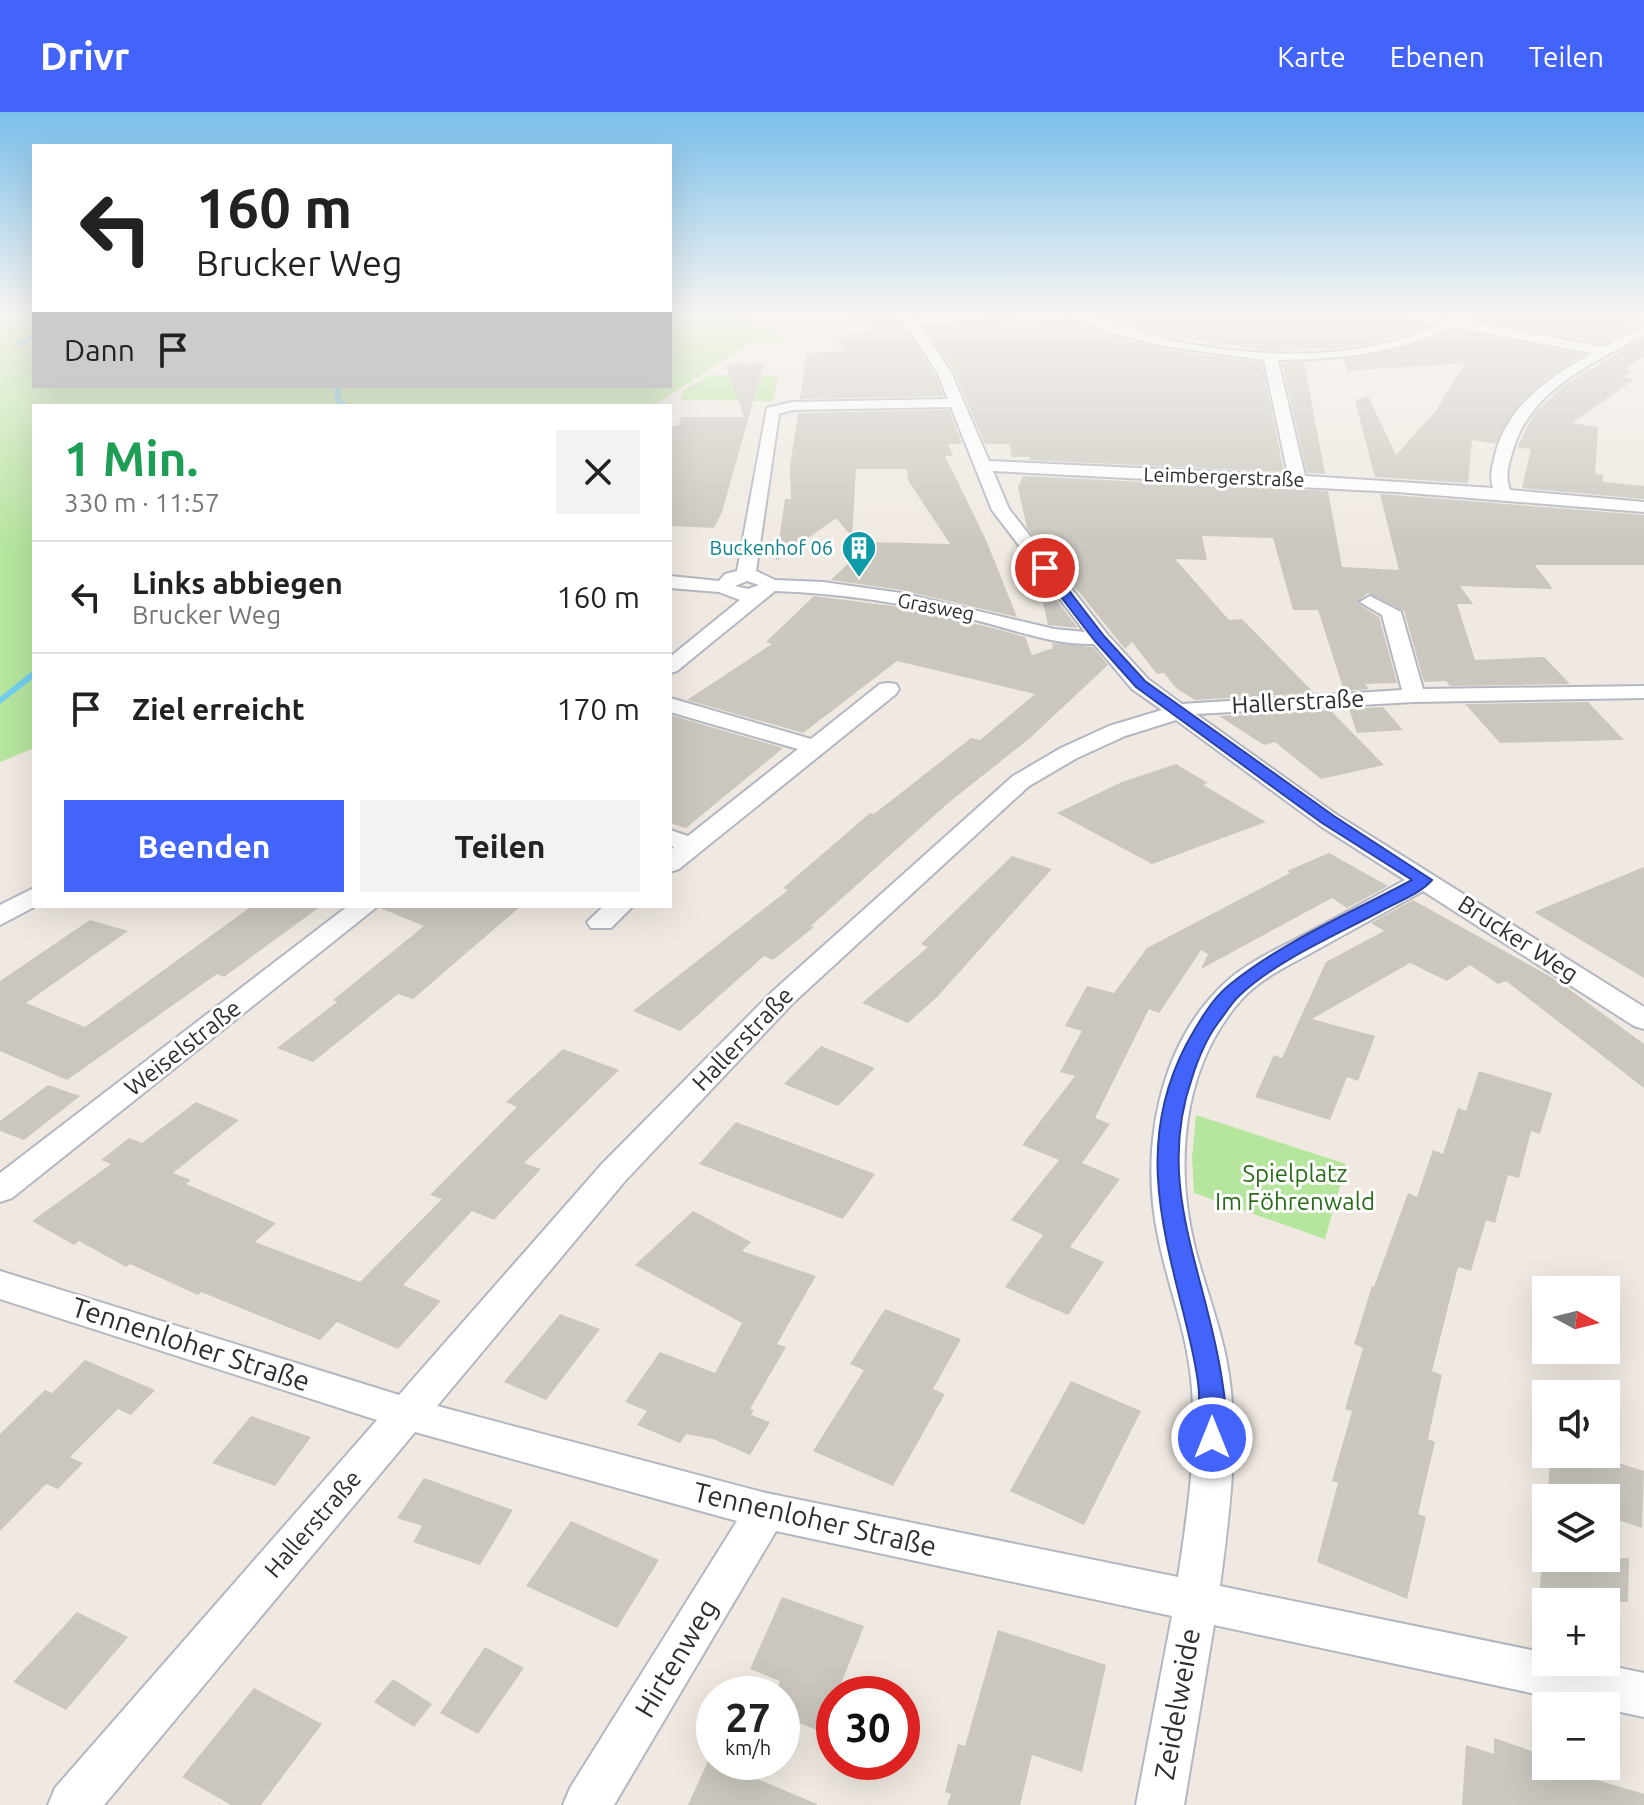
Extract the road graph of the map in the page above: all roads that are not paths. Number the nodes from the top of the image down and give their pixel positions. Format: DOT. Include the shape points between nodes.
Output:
graph roads {
  1 [pos="951,391"];
  2 [pos="1278,391"];
  3 [pos="1544,391"];
  4 [pos="956,403"];
  5 [pos="984,466"];
  6 [pos="1297,478"];
  7 [pos="1503,492"];
  8 [pos="1644,507"];
  9 [pos="746,576"];
  10 [pos="672,582"];
  11 [pos="724,587"];
  12 [pos="765,589"];
  13 [pos="1370,602"];
  14 [pos="1100,638"];
  15 [pos="672,665"];
  16 [pos="888,689"];
  17 [pos="1644,692"];
  18 [pos="1414,696"];
  19 [pos="672,706"];
  20 [pos="1176,712"];
  21 [pos="814,747"];
  22 [pos="681,841"];
  23 [pos="672,860"];
  24 [pos="1424,880"];
  25 [pos="32,897"];
  26 [pos="362,908"];
  27 [pos="0,917"];
  28 [pos="1644,1020"];
  29 [pos="0,1190"];
  30 [pos="0,1285"];
  31 [pos="407,1414"];
  32 [pos="766,1511"];
  33 [pos="1194,1603"];
  34 [pos="1644,1695"];
  35 [pos="72,1805"];
  36 [pos="587,1805"];
  37 [pos="1160,1805"];
  1 -- 4 [label="street"];
  2 -- 6 [label="street"];
  3 -- 7 [label="street" via="1521,415 1502,451 1498,483"];
  4 -- 5 [label="street"];
  4 -- 9 [label="street" via="792,406 772,411"];
  5 -- 6 [label="street, Leimbergerstraße"];
  5 -- 14 [label="street, Brucker Weg" via="1001,510"];
  6 -- 7 [label="street, Leimbergerstraße"];
  7 -- 8 [label="street, Leimbergerstraße"];
  9 -- 11 [label="street" via="732,578"];
  9 -- 12 [label="street, Grasweg" via="760,577"];
  10 -- 11 [label="street, Grasweg"];
  11 -- 12 [label="street, Grasweg" via="737,594"];
  12 -- 14 [label="street, Grasweg" via="877,595 1076,640"];
  12 -- 15 [label="street"];
  13 -- 18 [label="street" via="1391,612"];
  14 -- 20 [label="street, Brucker Weg" via="1140,684"];
  16 -- 21 [label="street"];
  17 -- 18 [label="street, Hallerstraße"];
  18 -- 20 [label="street, Hallerstraße"];
  19 -- 21 [label="street"];
  20 -- 24 [label="street, Brucker Weg" via="1328,820"];
  20 -- 31 [label="street, Hallerstraße" via="1117,731 1021,781 896,893 783,997 613,1173"];
  21 -- 22 [label="street"];
  22 -- 23 [label="street"];
  24 -- 28 [label="street, Brucker Weg"];
  24 -- 33 [label="street, Zeidelweide" via="1267,966 1232,991 1187,1061 1173,1101 1167,1189 1212,1394 1212,1461"];
  25 -- 27 [label="street"];
  26 -- 29 [label="street, Weiselstraße"];
  30 -- 31 [label="street, Tennenloher Straße"];
  31 -- 32 [label="street, Tennenloher Straße"];
  31 -- 35 [label="street, Hallerstraße"];
  32 -- 33 [label="street, Tennenloher Straße"];
  32 -- 36 [label="street, Hirtenweg"];
  33 -- 34 [label="street, Tennenloher Straße"];
  33 -- 37 [label="street, Zeidelweide"];
}
